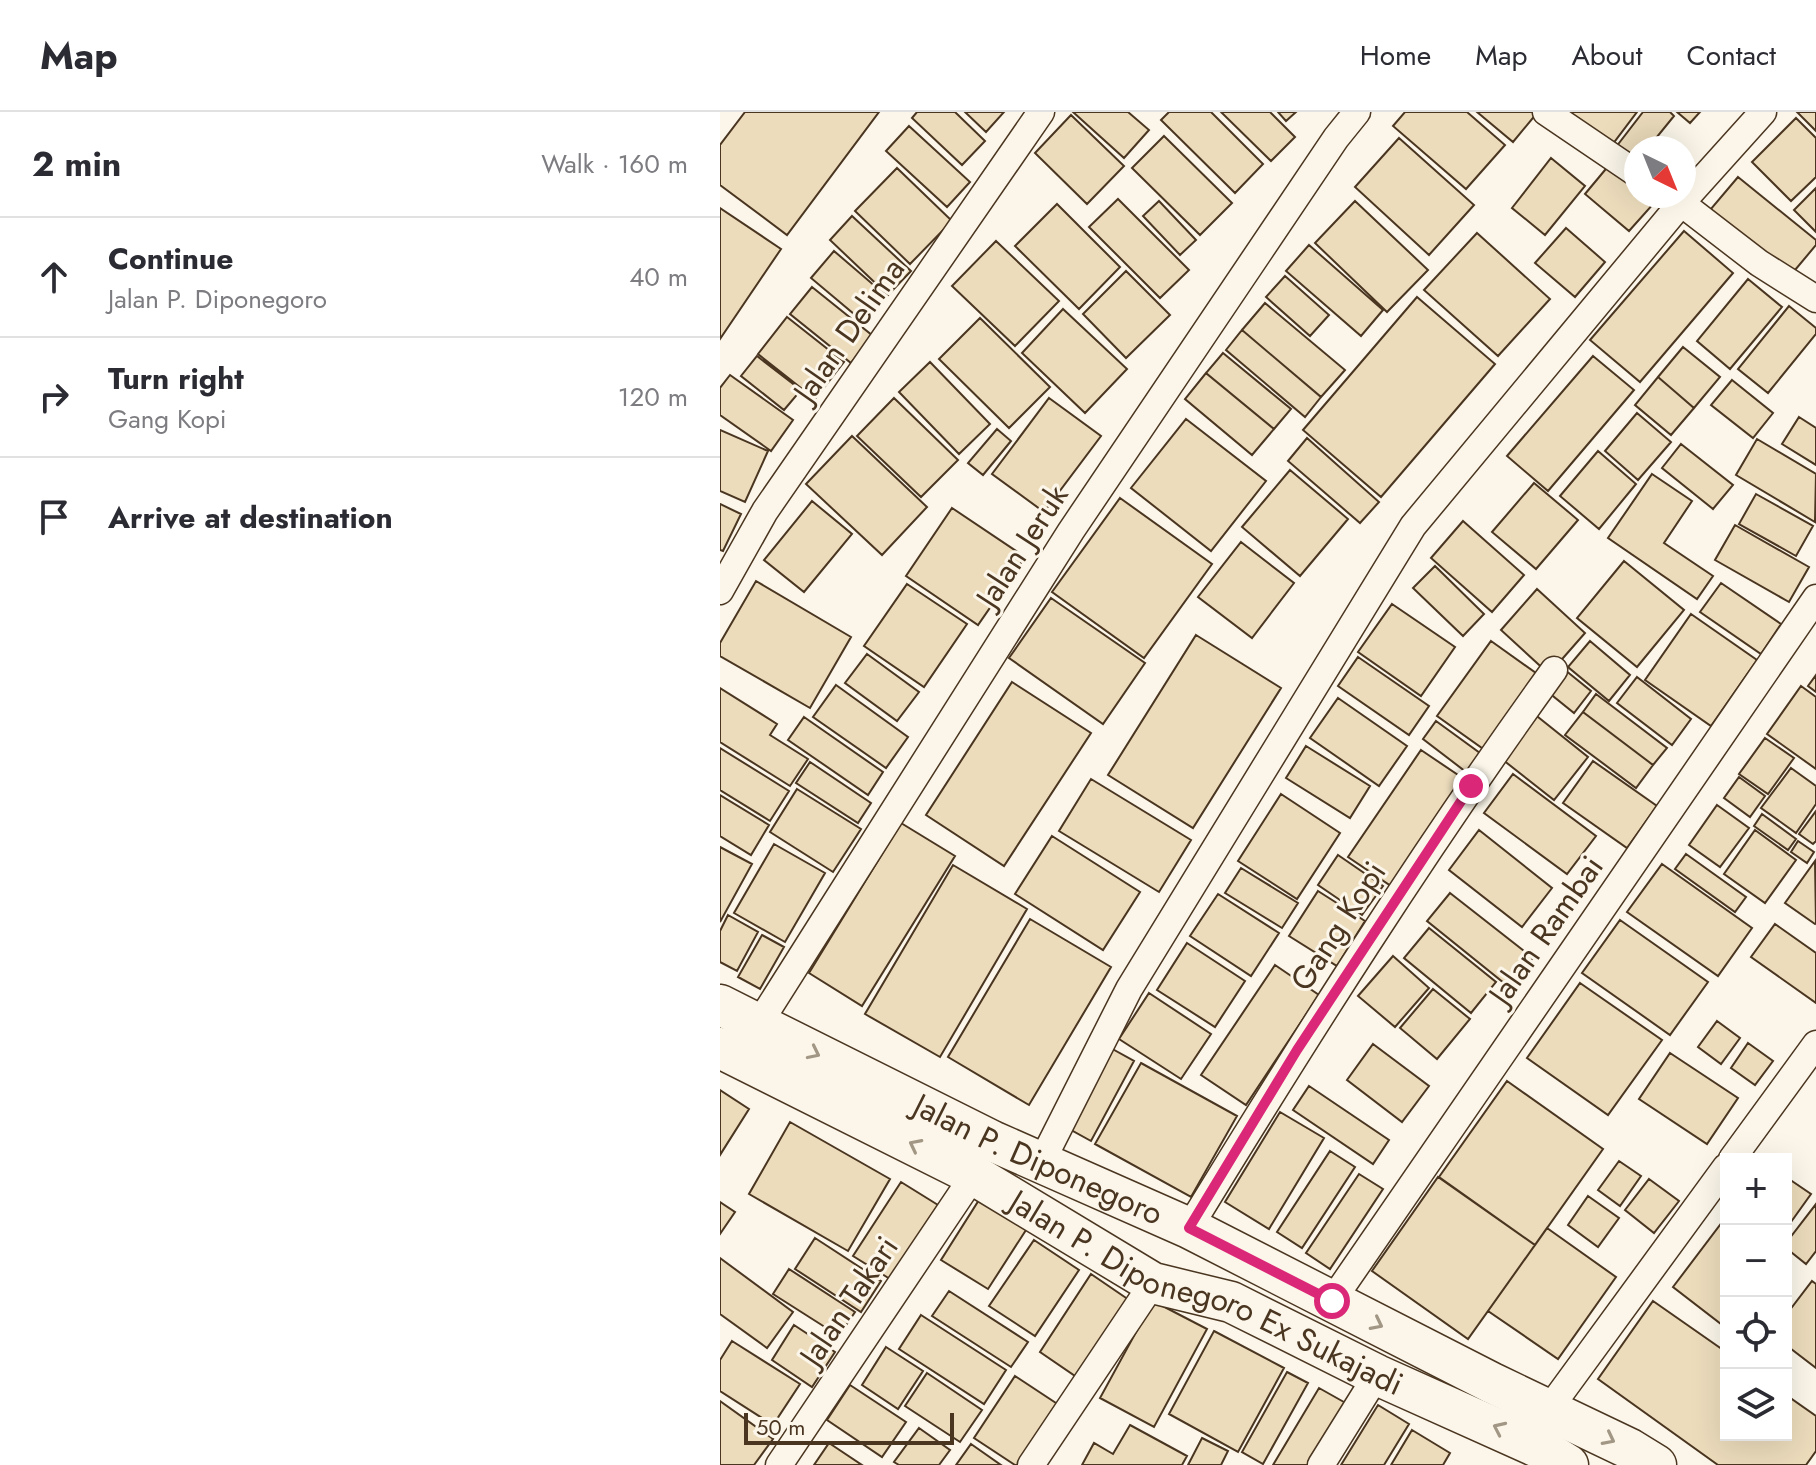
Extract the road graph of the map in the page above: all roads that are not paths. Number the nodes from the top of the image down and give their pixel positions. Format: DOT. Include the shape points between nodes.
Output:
graph roads {
  1 [pos="1041,112"];
  2 [pos="1357,112"];
  3 [pos="1546,112"];
  4 [pos="1763,112"];
  5 [pos="1624,165"];
  6 [pos="1696,180"];
  7 [pos="1670,208"];
  8 [pos="1689,208"];
  9 [pos="1816,299"];
  10 [pos="720,591"];
  11 [pos="1816,598"];
  12 [pos="1554,670"];
  13 [pos="720,1005"];
  14 [pos="758,1025"];
  15 [pos="1816,1044"];
  16 [pos="720,1048"];
  17 [pos="1736,1153"];
  18 [pos="1041,1163"];
  19 [pos="974,1175"];
  20 [pos="1720,1175"];
  21 [pos="1189,1228"];
  22 [pos="1153,1283"];
  23 [pos="1332,1301"];
  24 [pos="1377,1375"];
  25 [pos="1549,1409"];
  26 [pos="779,1465"];
  27 [pos="1031,1465"];
  28 [pos="1321,1465"];
  29 [pos="1568,1465"];
  30 [pos="1656,1465"];
  1 -- 10 [label="street, Jalan Delima" via="765,511"];
  2 -- 14 [label="street, Jalan Jeruk" via="1071,531"];
  3 -- 5 [label="street"];
  4 -- 6 [label="street"];
  7 -- 18 [label="street" via="1413,526 1129,989"];
  8 -- 9 [label="street"];
  11 -- 23 [label="street, Jalan Rambai"];
  12 -- 21 [label="street, Gang Kopi" via="1306,1037"];
  13 -- 14 [label="main road, Jalan P. Diponegoro"];
  14 -- 18 [label="main road, Jalan P. Diponegoro, one-way"];
  15 -- 17 [label="street"];
  19 -- 16 [label="main road, Jalan P. Diponegoro Ex Sukajadi, one-way"];
  18 -- 21 [label="main road, Jalan P. Diponegoro"];
  19 -- 22 [label="main road, Jalan P. Diponegoro Ex Sukajadi"];
  19 -- 26 [label="street, Jalan Takari"];
  20 -- 25 [label="street"];
  21 -- 23 [label="main road, Jalan P. Diponegoro"];
  22 -- 24 [label="main road, Jalan P. Diponegoro Ex Sukajadi" via="1231,1302"];
  22 -- 27 [label="street"];
  23 -- 25 [label="main road, Jalan P. Diponegoro, one-way"];
  24 -- 28 [label="street"];
  29 -- 24 [label="main road, Jalan P. Diponegoro Ex Sukajadi, one-way"];
  25 -- 30 [label="main road, Jalan P. Diponegoro, one-way"];
}
